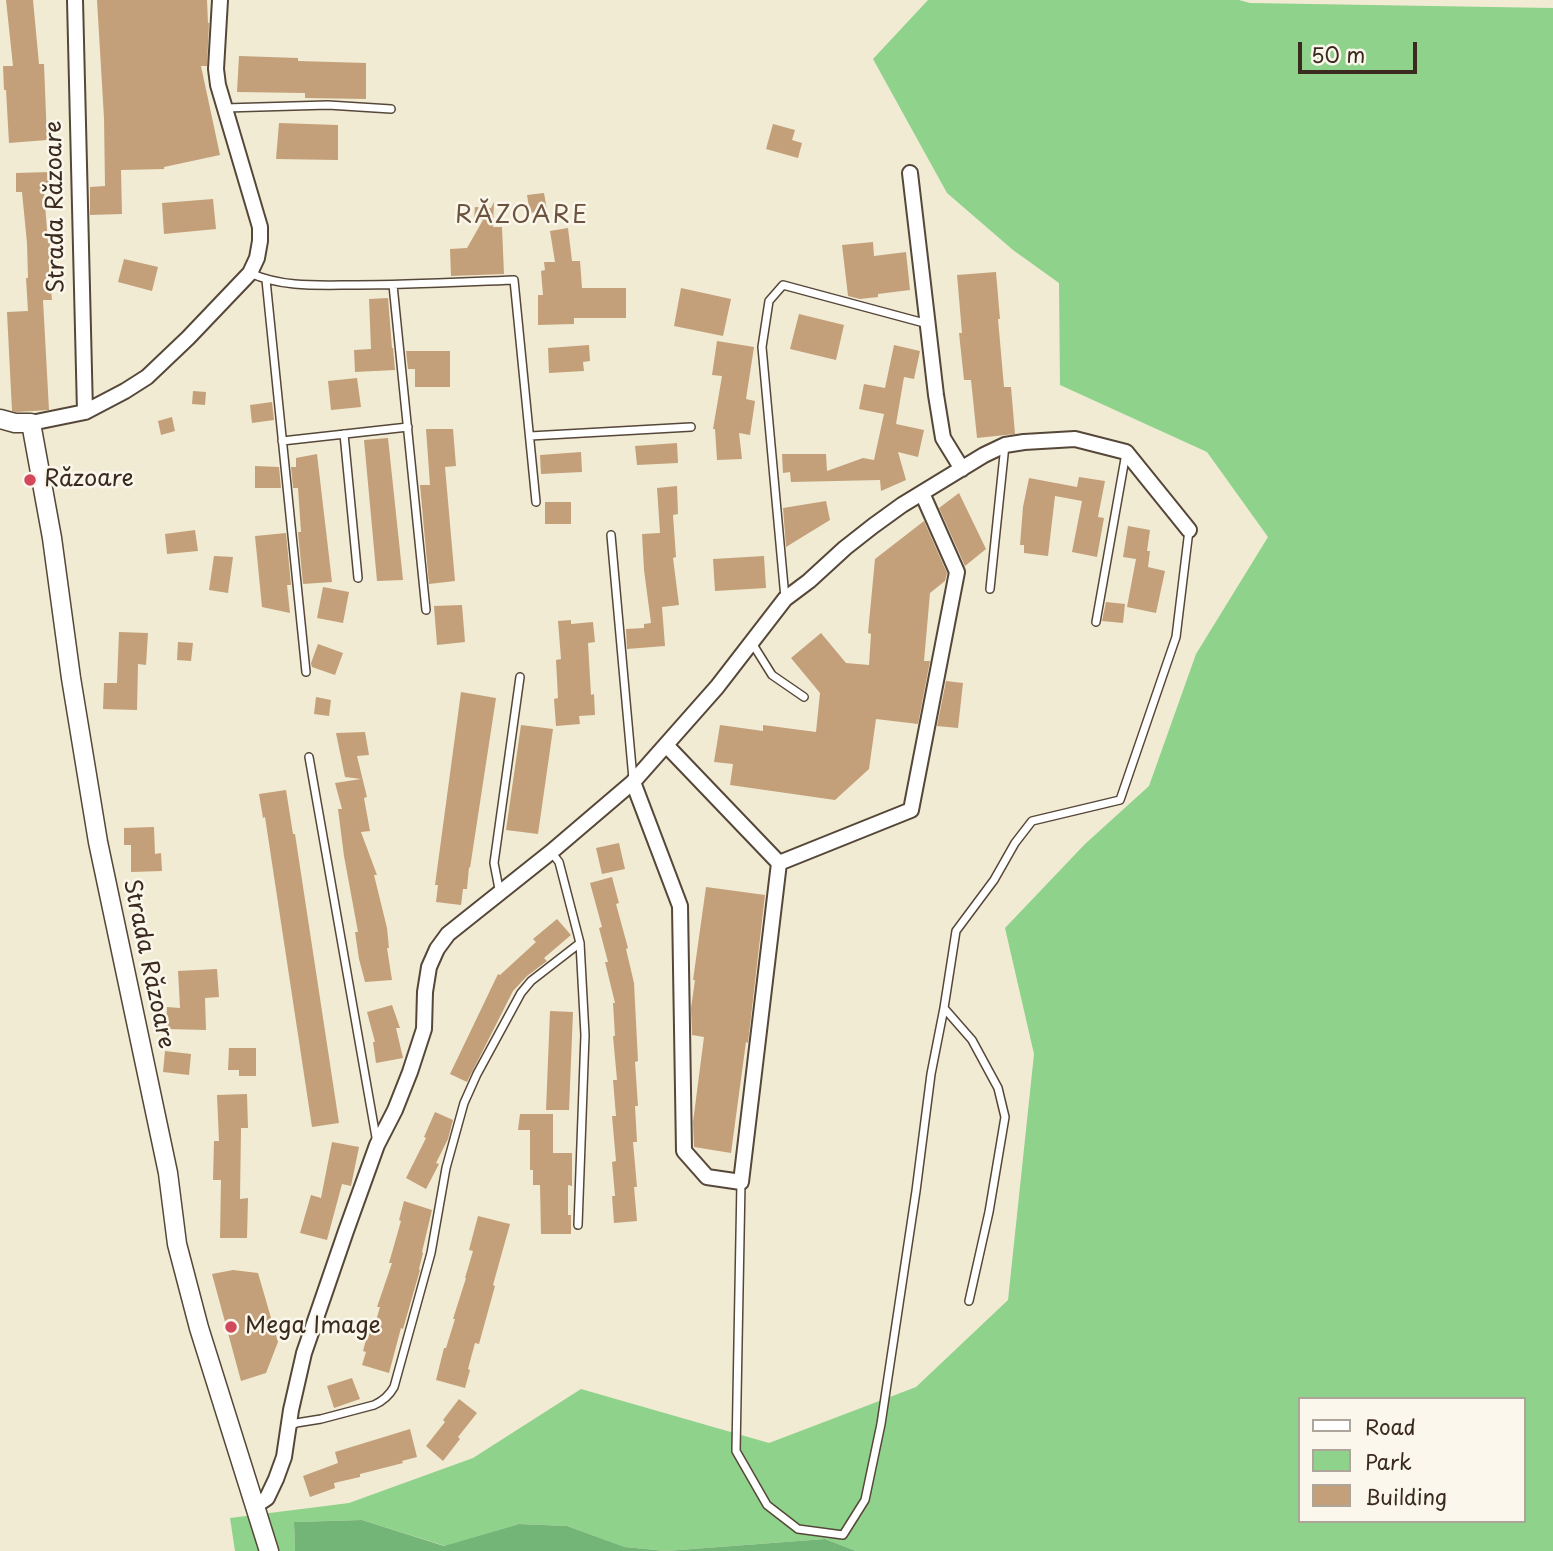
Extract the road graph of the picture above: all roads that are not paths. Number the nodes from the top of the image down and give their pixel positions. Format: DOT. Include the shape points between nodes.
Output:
graph roads {
  1 [pos="75,0"];
  2 [pos="220,0"];
  3 [pos="225,108"];
  4 [pos="391,109"];
  5 [pos="911,173"];
  6 [pos="250,273"];
  7 [pos="266,280"];
  8 [pos="393,285"];
  9 [pos="928,324"];
  10 [pos="85,412"];
  11 [pos="0,419"];
  12 [pos="31,423"];
  13 [pos="408,427"];
  14 [pos="691,427"];
  15 [pos="344,434"];
  16 [pos="530,436"];
  17 [pos="282,441"];
  18 [pos="1005,445"];
  19 [pos="1126,452"];
  20 [pos="962,469"];
  21 [pos="922,493"];
  22 [pos="536,502"];
  23 [pos="1189,530"];
  24 [pos="611,535"];
  25 [pos="358,578"];
  26 [pos="990,589"];
  27 [pos="785,598"];
  28 [pos="426,610"];
  29 [pos="1096,622"];
  30 [pos="752,642"];
  31 [pos="306,672"];
  32 [pos="520,677"];
  33 [pos="804,697"];
  34 [pos="666,745"];
  35 [pos="309,757"];
  36 [pos="633,782"];
  37 [pos="551,852"];
  38 [pos="779,863"];
  39 [pos="500,894"];
  40 [pos="580,943"];
  41 [pos="944,1008"];
  42 [pos="377,1145"];
  43 [pos="741,1182"];
  44 [pos="578,1225"];
  45 [pos="970,1301"];
  46 [pos="288,1427"];
  47 [pos="255,1506"];
  48 [pos="269,1551"];
  1 -- 10 [label="street, Strada Răzoare"];
  2 -- 3 [label="street" via="216,69"];
  3 -- 4 [label="lane" via="328,104"];
  3 -- 6 [label="street" via="260,227 257,258"];
  5 -- 9 [label="street"];
  6 -- 7 [label="lane"];
  6 -- 10 [label="street" via="147,377"];
  7 -- 8 [label="lane" via="307,286"];
  7 -- 17 [label="lane"];
  8 -- 13 [label="lane"];
  8 -- 16 [label="lane" via="514,280"];
  9 -- 20 [label="street" via="943,438"];
  9 -- 27 [label="lane" via="783,285 769,301 762,347"];
  10 -- 12 [label="street"];
  11 -- 12 [label="street"];
  12 -- 47 [label="street, Strada Răzoare" via="98,842 167,1173 177,1244"];
  13 -- 15 [label="lane"];
  13 -- 28 [label="lane"];
  14 -- 16 [label="lane"];
  15 -- 17 [label="lane"];
  15 -- 25 [label="lane"];
  16 -- 22 [label="lane"];
  17 -- 31 [label="lane"];
  18 -- 19 [label="street" via="1075,439"];
  18 -- 20 [label="street"];
  18 -- 26 [label="lane"];
  19 -- 23 [label="street"];
  19 -- 29 [label="lane"];
  20 -- 21 [label="street"];
  21 -- 27 [label="street" via="873,526"];
  21 -- 38 [label="street" via="957,572 911,810"];
  23 -- 41 [label="lane" via="1176,637 1120,800 1032,821 956,931"];
  24 -- 36 [label="lane"];
  27 -- 30 [label="street"];
  30 -- 33 [label="lane" via="772,675"];
  30 -- 34 [label="street"];
  32 -- 39 [label="lane" via="494,863"];
  34 -- 36 [label="street"];
  34 -- 38 [label="street"];
  35 -- 42 [label="lane"];
  36 -- 37 [label="street"];
  36 -- 43 [label="street" via="680,905 684,1151 707,1177"];
  37 -- 39 [label="street"];
  37 -- 40 [label="lane" via="559,862"];
  38 -- 43 [label="street"];
  39 -- 42 [label="street" via="448,934 437,949 429,967 424,1029 395,1110"];
  40 -- 44 [label="lane" via="585,1035"];
  40 -- 46 [label="lane" via="521,993 464,1103 446,1168 431,1253 394,1387 374,1405"];
  41 -- 43 [label="lane" via="881,1424 865,1500 843,1535 798,1529 767,1505 736,1451"];
  41 -- 45 [label="lane" via="972,1040 998,1088 1004,1117"];
  42 -- 46 [label="street" via="304,1353"];
  46 -- 47 [label="street" via="276,1479 267,1498"];
  47 -- 48 [label="street, Strada Răzoare"];
}
